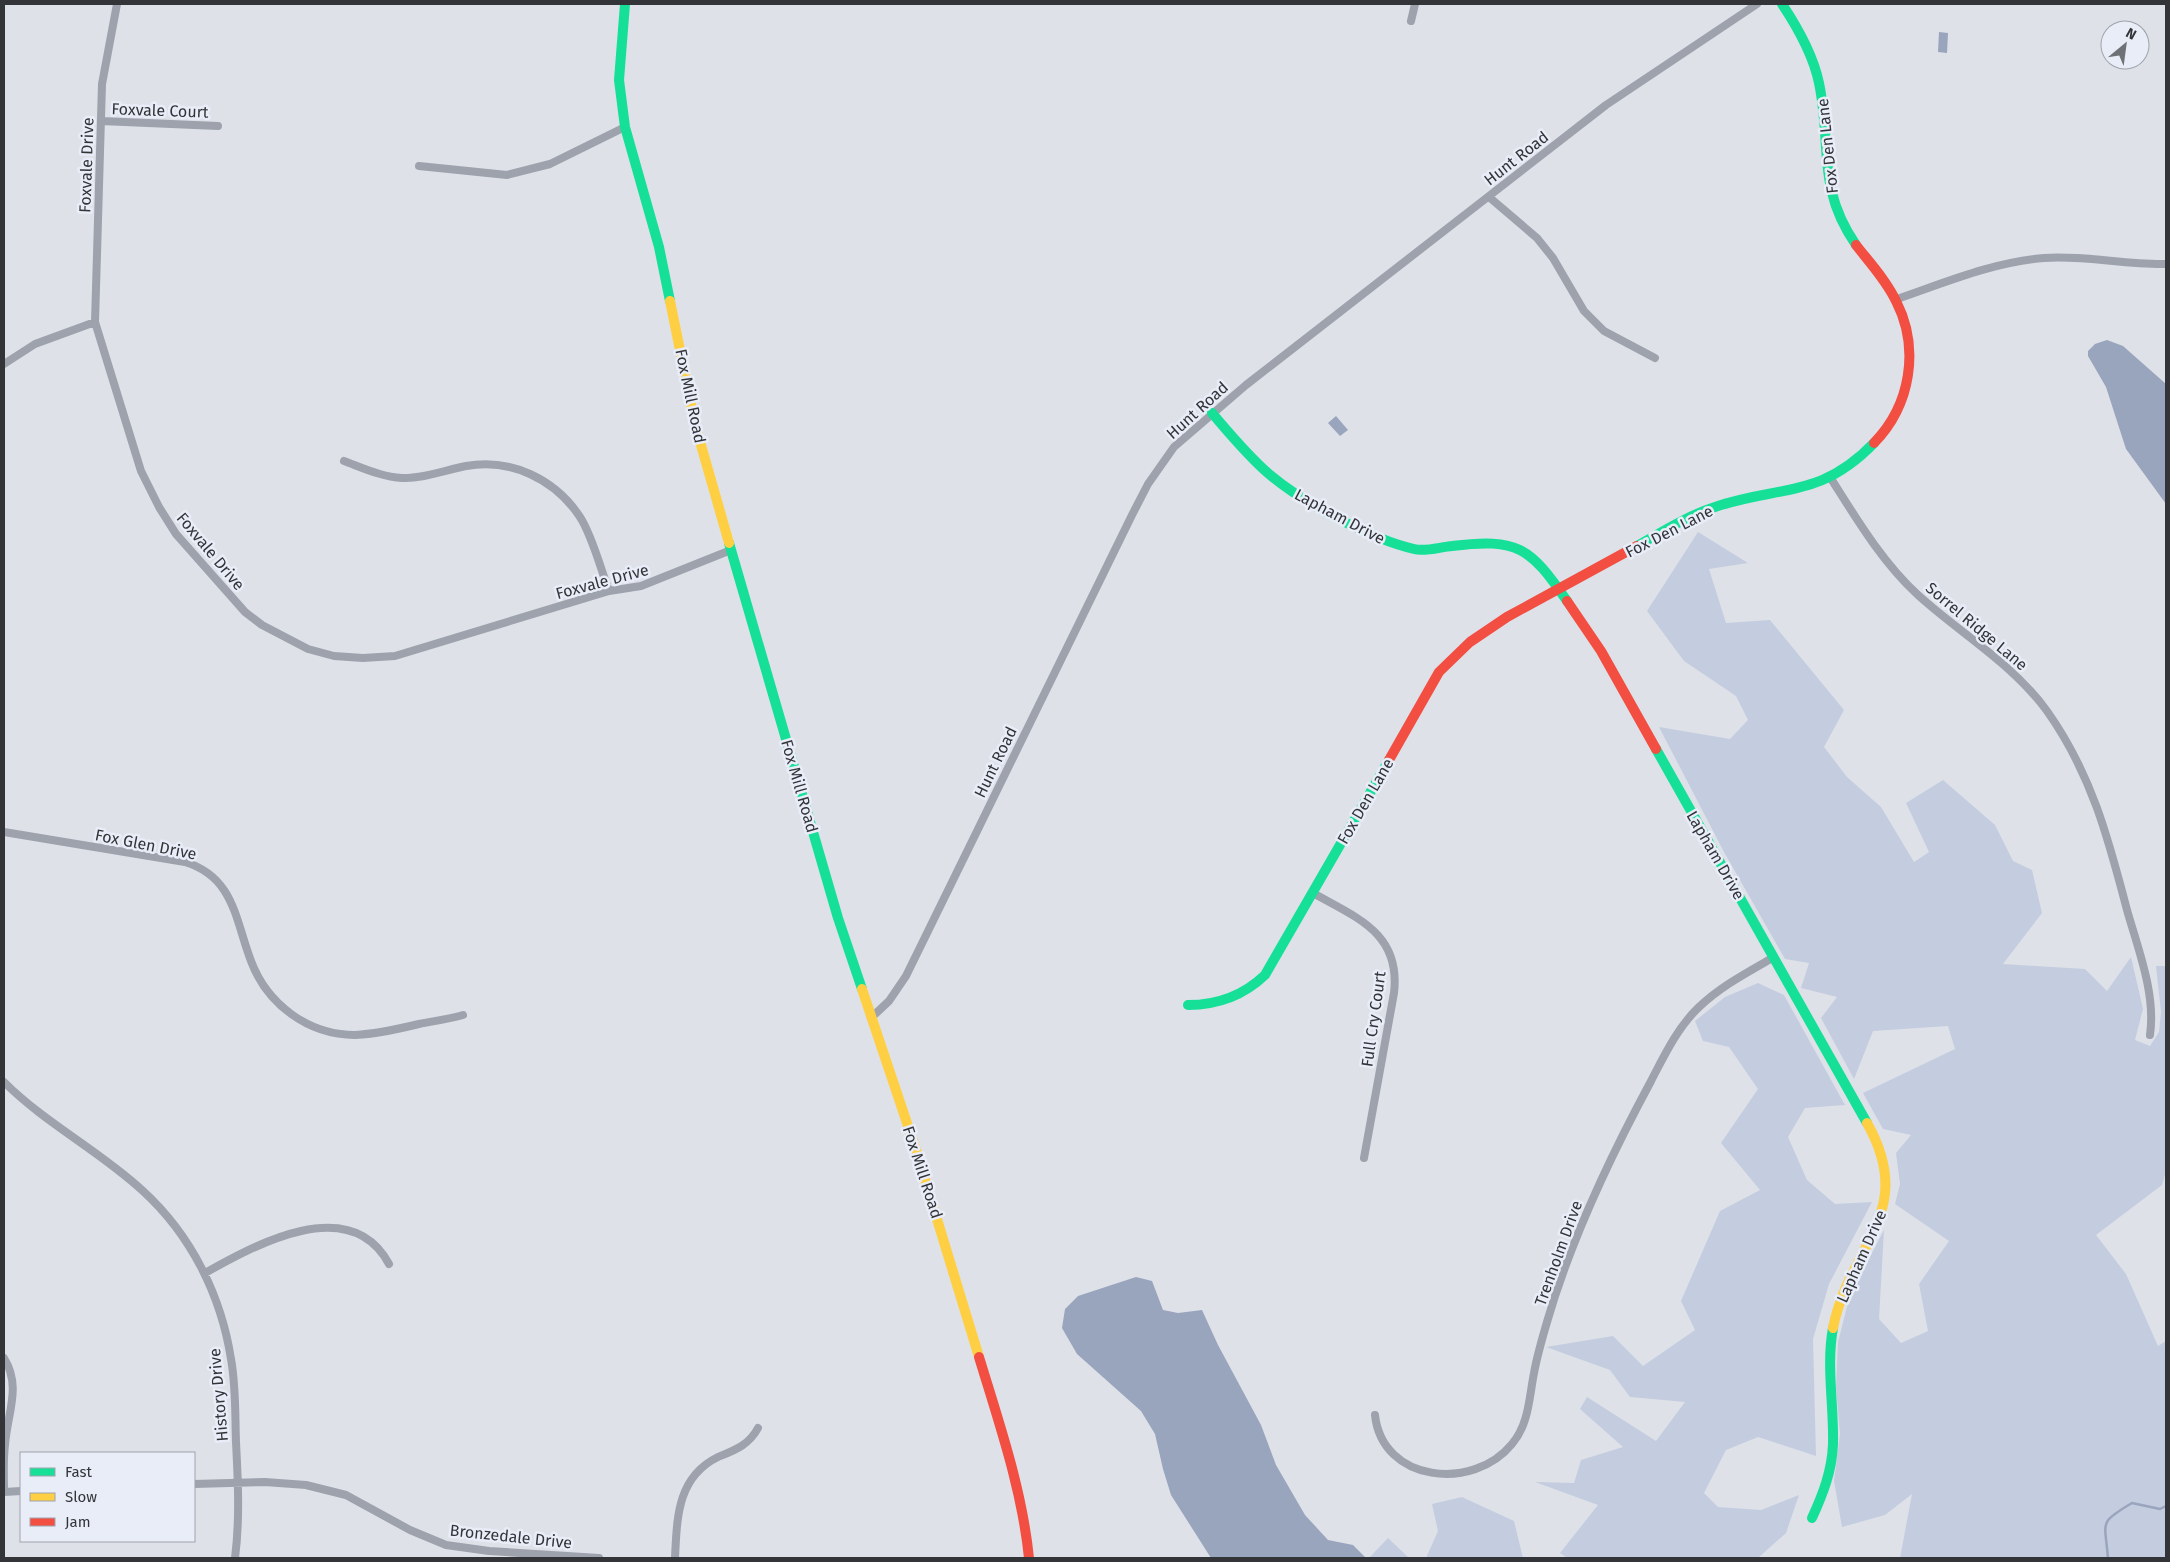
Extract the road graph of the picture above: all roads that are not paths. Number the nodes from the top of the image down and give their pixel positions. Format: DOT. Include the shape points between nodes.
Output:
graph roads {
  1 [pos="117,4"];
  2 [pos="625,4"];
  3 [pos="1415,4"];
  4 [pos="1757,4"];
  5 [pos="1782,4"];
  6 [pos="1411,21"];
  7 [pos="101,121"];
  8 [pos="218,126"];
  9 [pos="625,127"];
  10 [pos="419,166"];
  11 [pos="1489,197"];
  12 [pos="2166,264"];
  13 [pos="1897,299"];
  14 [pos="95,322"];
  15 [pos="1655,358"];
  16 [pos="4,364"];
  17 [pos="1212,413"];
  18 [pos="344,461"];
  19 [pos="1830,477"];
  20 [pos="731,550"];
  21 [pos="1560,589"];
  22 [pos="609,591"];
  23 [pos="4,832"];
  24 [pos="1313,893"];
  25 [pos="1774,957"];
  26 [pos="1188,1006"];
  27 [pos="463,1015"];
  28 [pos="870,1018"];
  29 [pos="2150,1035"];
  30 [pos="4,1082"];
  31 [pos="1364,1158"];
  32 [pos="389,1264"];
  33 [pos="205,1273"];
  34 [pos="4,1358"];
  35 [pos="1375,1414"];
  36 [pos="758,1428"];
  37 [pos="239,1482"];
  38 [pos="195,1484"];
  39 [pos="20,1491"];
  40 [pos="4,1492"];
  41 [pos="1812,1518"];
  42 [pos="235,1558"];
  43 [pos="599,1558"];
  44 [pos="675,1558"];
  45 [pos="1030,1558"];
  1 -- 7 [label="street, Foxvale Drive" via="104,66"];
  2 -- 9 [label="street, Fox Mill Road" via="619,80"];
  3 -- 6 [label="street"];
  4 -- 11 [label="street, Hunt Road" via="1606,105"];
  5 -- 13 [label="street, Fox Den Lane" via="1802,38 1818,82 1826,171 1835,207 1850,236"];
  7 -- 8 [label="street, Foxvale Court"];
  7 -- 14 [label="street, Foxvale Drive"];
  9 -- 10 [label="street" via="550,164 507,174"];
  9 -- 20 [label="street, Fox Mill Road" via="659,247 695,424"];
  11 -- 15 [label="street" via="1537,238 1553,258 1568,287 1604,331"];
  11 -- 17 [label="street, Hunt Road"];
  12 -- 13 [label="street" via="2043,258 1979,271"];
  13 -- 19 [label="street, Fox Den Lane" via="1908,341 1909,376 1905,393 1876,440"];
  14 -- 16 [label="street" via="35,344"];
  14 -- 22 [label="street, Foxvale Drive" via="141,471 159,508 194,557 245,612 282,638 334,656 395,656"];
  17 -- 21 [label="street, Lapham Drive" via="1240,446 1286,488 1362,530 1389,543 1416,550 1502,543 1532,556"];
  17 -- 28 [label="street, Hunt Road" via="1174,447 1148,484 906,976 889,1001"];
  18 -- 22 [label="street" via="378,474 404,478 492,464 516,468 540,478 567,500 581,519"];
  19 -- 21 [label="street, Fox Den Lane" via="1807,487 1705,510"];
  19 -- 29 [label="street, Sorrel Ridge Lane" via="1872,540 1909,585 1939,613 2012,670 2046,710 2068,743 2094,796 2112,852 2146,978 2152,1012"];
  20 -- 22 [label="street, Foxvale Drive" via="641,586"];
  20 -- 28 [label="street, Fox Mill Road"];
  21 -- 24 [label="street, Fox Den Lane" via="1475,637 1449,658"];
  21 -- 25 [label="street, Lapham Drive" via="1601,651"];
  23 -- 27 [label="street, Fox Glen Drive" via="185,862 203,870 224,889 250,960 266,989 289,1013 317,1028 340,1034 370,1034"];
  24 -- 26 [label="street, Fox Den Lane" via="1270,968 1258,982 1228,1000"];
  24 -- 31 [label="street, Full Cry Court" via="1372,928 1388,948 1394,966 1394,993"];
  25 -- 35 [label="street, Trenholm Drive" via="1736,978 1698,1007 1674,1038 1647,1088 1588,1208 1570,1253 1538,1353 1524,1422 1512,1444 1481,1468 1457,1474 1432,1473 1408,1464 1389,1449 1378,1432"];
  25 -- 41 [label="street, Lapham Drive" via="1877,1140 1888,1181 1879,1216 1847,1280 1834,1320 1829,1362 1831,1464"];
  28 -- 45 [label="street, Fox Mill Road" via="916,1147 1012,1465"];
  30 -- 33 [label="street, History Drive" via="35,1110 144,1192 178,1230"];
  32 -- 33 [label="street" via="368,1239 350,1232 325,1229 275,1237"];
  33 -- 37 [label="street, History Drive" via="221,1317 231,1361"];
  34 -- 40 [label="street" via="14,1393 5,1445"];
  36 -- 44 [label="street" via="749,1441 701,1468 685,1489 678,1508"];
  37 -- 38 [label="street, Bronzedale Drive"];
  37 -- 42 [label="street, History Drive"];
  37 -- 43 [label="street, Bronzedale Drive" via="280,1482 346,1495 428,1539 460,1549"];
  39 -- 40 [label="street"];
}
